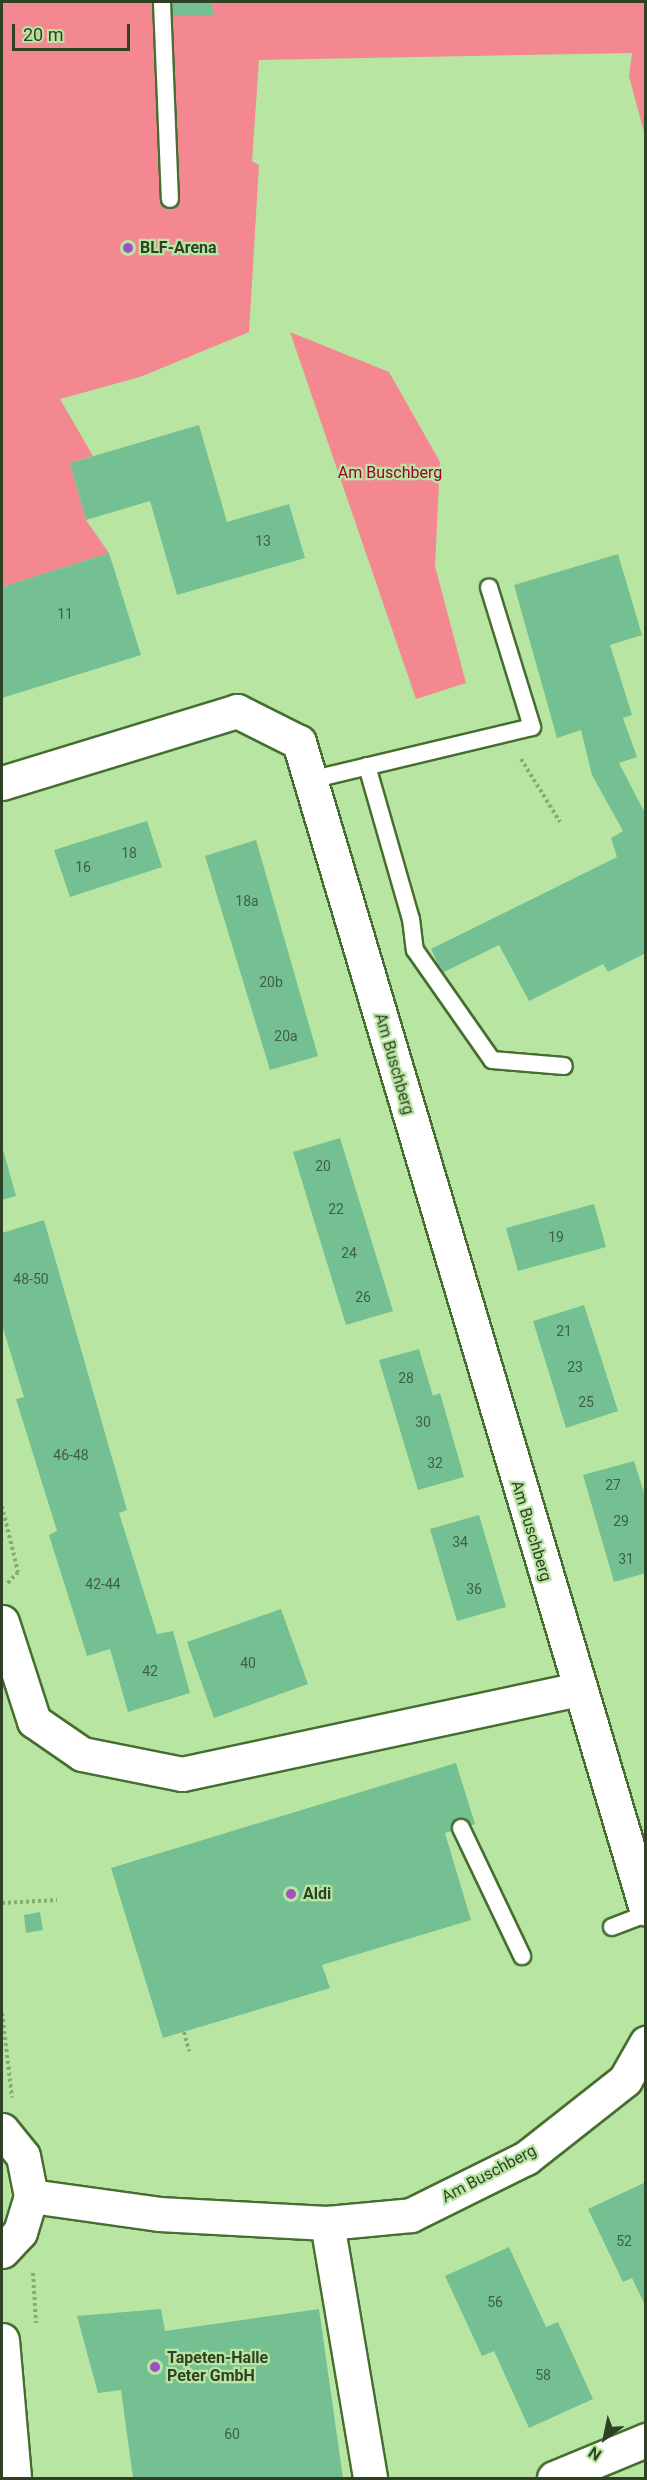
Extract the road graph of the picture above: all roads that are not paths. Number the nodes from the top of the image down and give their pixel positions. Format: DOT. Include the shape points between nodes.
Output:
graph roads {
  1 [pos="162,2"];
  2 [pos="170,199"];
  3 [pos="489,587"];
  4 [pos="367,766"];
  5 [pos="310,780"];
  6 [pos="2,783"];
  7 [pos="564,1066"];
  8 [pos="2,1622"];
  9 [pos="578,1689"];
  10 [pos="461,1828"];
  11 [pos="645,1909"];
  12 [pos="645,1914"];
  13 [pos="612,1928"];
  14 [pos="522,1956"];
  15 [pos="645,2043"];
  16 [pos="2,2130"];
  17 [pos="31,2196"];
  18 [pos="327,2223"];
  19 [pos="2,2251"];
  20 [pos="2,2340"];
  21 [pos="645,2440"];
  22 [pos="14,2478"];
  23 [pos="370,2478"];
  24 [pos="554,2478"];
  1 -- 2 [label="lane"];
  3 -- 4 [label="lane" via="532,727"];
  4 -- 5 [label="lane"];
  4 -- 7 [label="lane" via="411,919 415,950 492,1060"];
  5 -- 6 [label="street, Am Buschberg" via="299,742 237,711"];
  5 -- 9 [label="street, Am Buschberg"];
  8 -- 9 [label="street" via="34,1721 82,1754 182,1774"];
  9 -- 11 [label="street, Am Buschberg"];
  10 -- 14 [label="lane"];
  12 -- 13 [label="lane"];
  15 -- 18 [label="street, Am Buschberg" via="625,2080 526,2158 411,2215"];
  16 -- 17 [label="street" via="23,2156"];
  17 -- 18 [label="street, Am Buschberg" via="159,2214"];
  17 -- 19 [label="street" via="20,2232"];
  18 -- 23 [label="street"];
  20 -- 22 [label="street"];
  21 -- 24 [label="street"];
}
